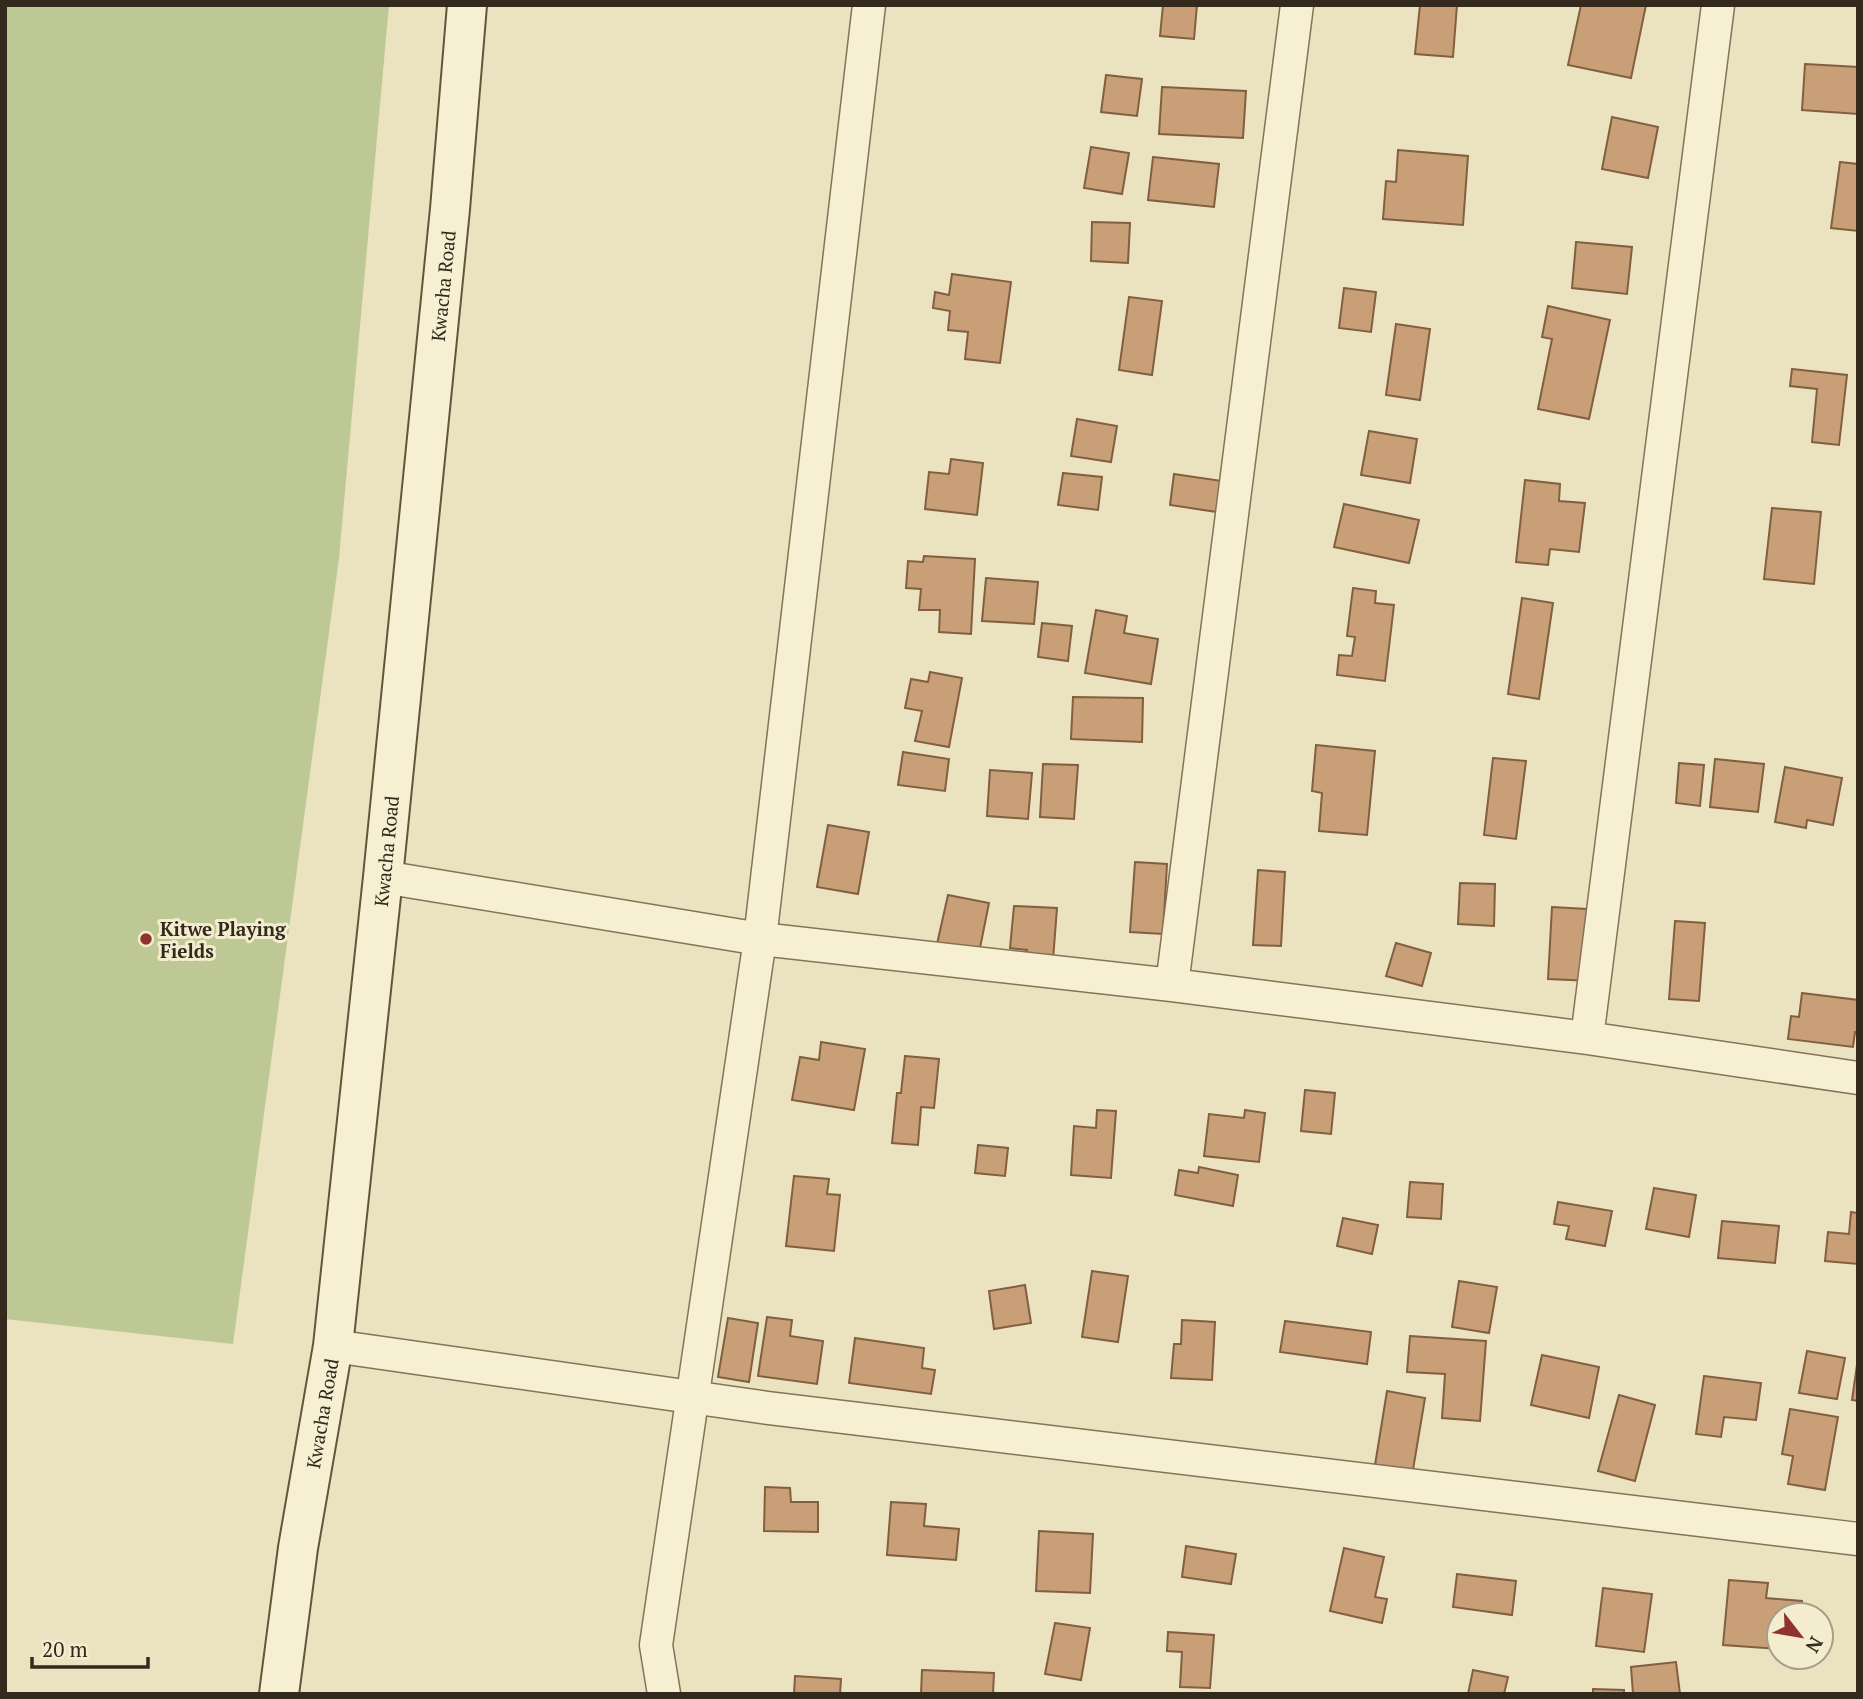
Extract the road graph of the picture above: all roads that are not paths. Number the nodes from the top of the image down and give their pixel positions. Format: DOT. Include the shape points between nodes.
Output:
graph roads {
  1 [pos="467,5"];
  2 [pos="869,5"];
  3 [pos="1297,5"];
  4 [pos="1718,5"];
  5 [pos="383,877"];
  6 [pos="760,939"];
  7 [pos="1172,985"];
  8 [pos="1587,1038"];
  9 [pos="1858,1078"];
  10 [pos="333,1346"];
  11 [pos="691,1398"];
  12 [pos="1858,1539"];
  13 [pos="279,1694"];
  14 [pos="664,1694"];
  1 -- 5 [label="main road, Kwacha Road"];
  2 -- 6 [label="street"];
  3 -- 7 [label="street"];
  4 -- 8 [label="street"];
  5 -- 6 [label="street"];
  5 -- 10 [label="main road, Kwacha Road"];
  6 -- 7 [label="street"];
  6 -- 11 [label="street"];
  7 -- 8 [label="street"];
  8 -- 9 [label="street"];
  10 -- 11 [label="street"];
  10 -- 13 [label="main road, Kwacha Road" via="298,1548"];
  11 -- 12 [label="street"];
  11 -- 14 [label="street" via="656,1645"];
}
